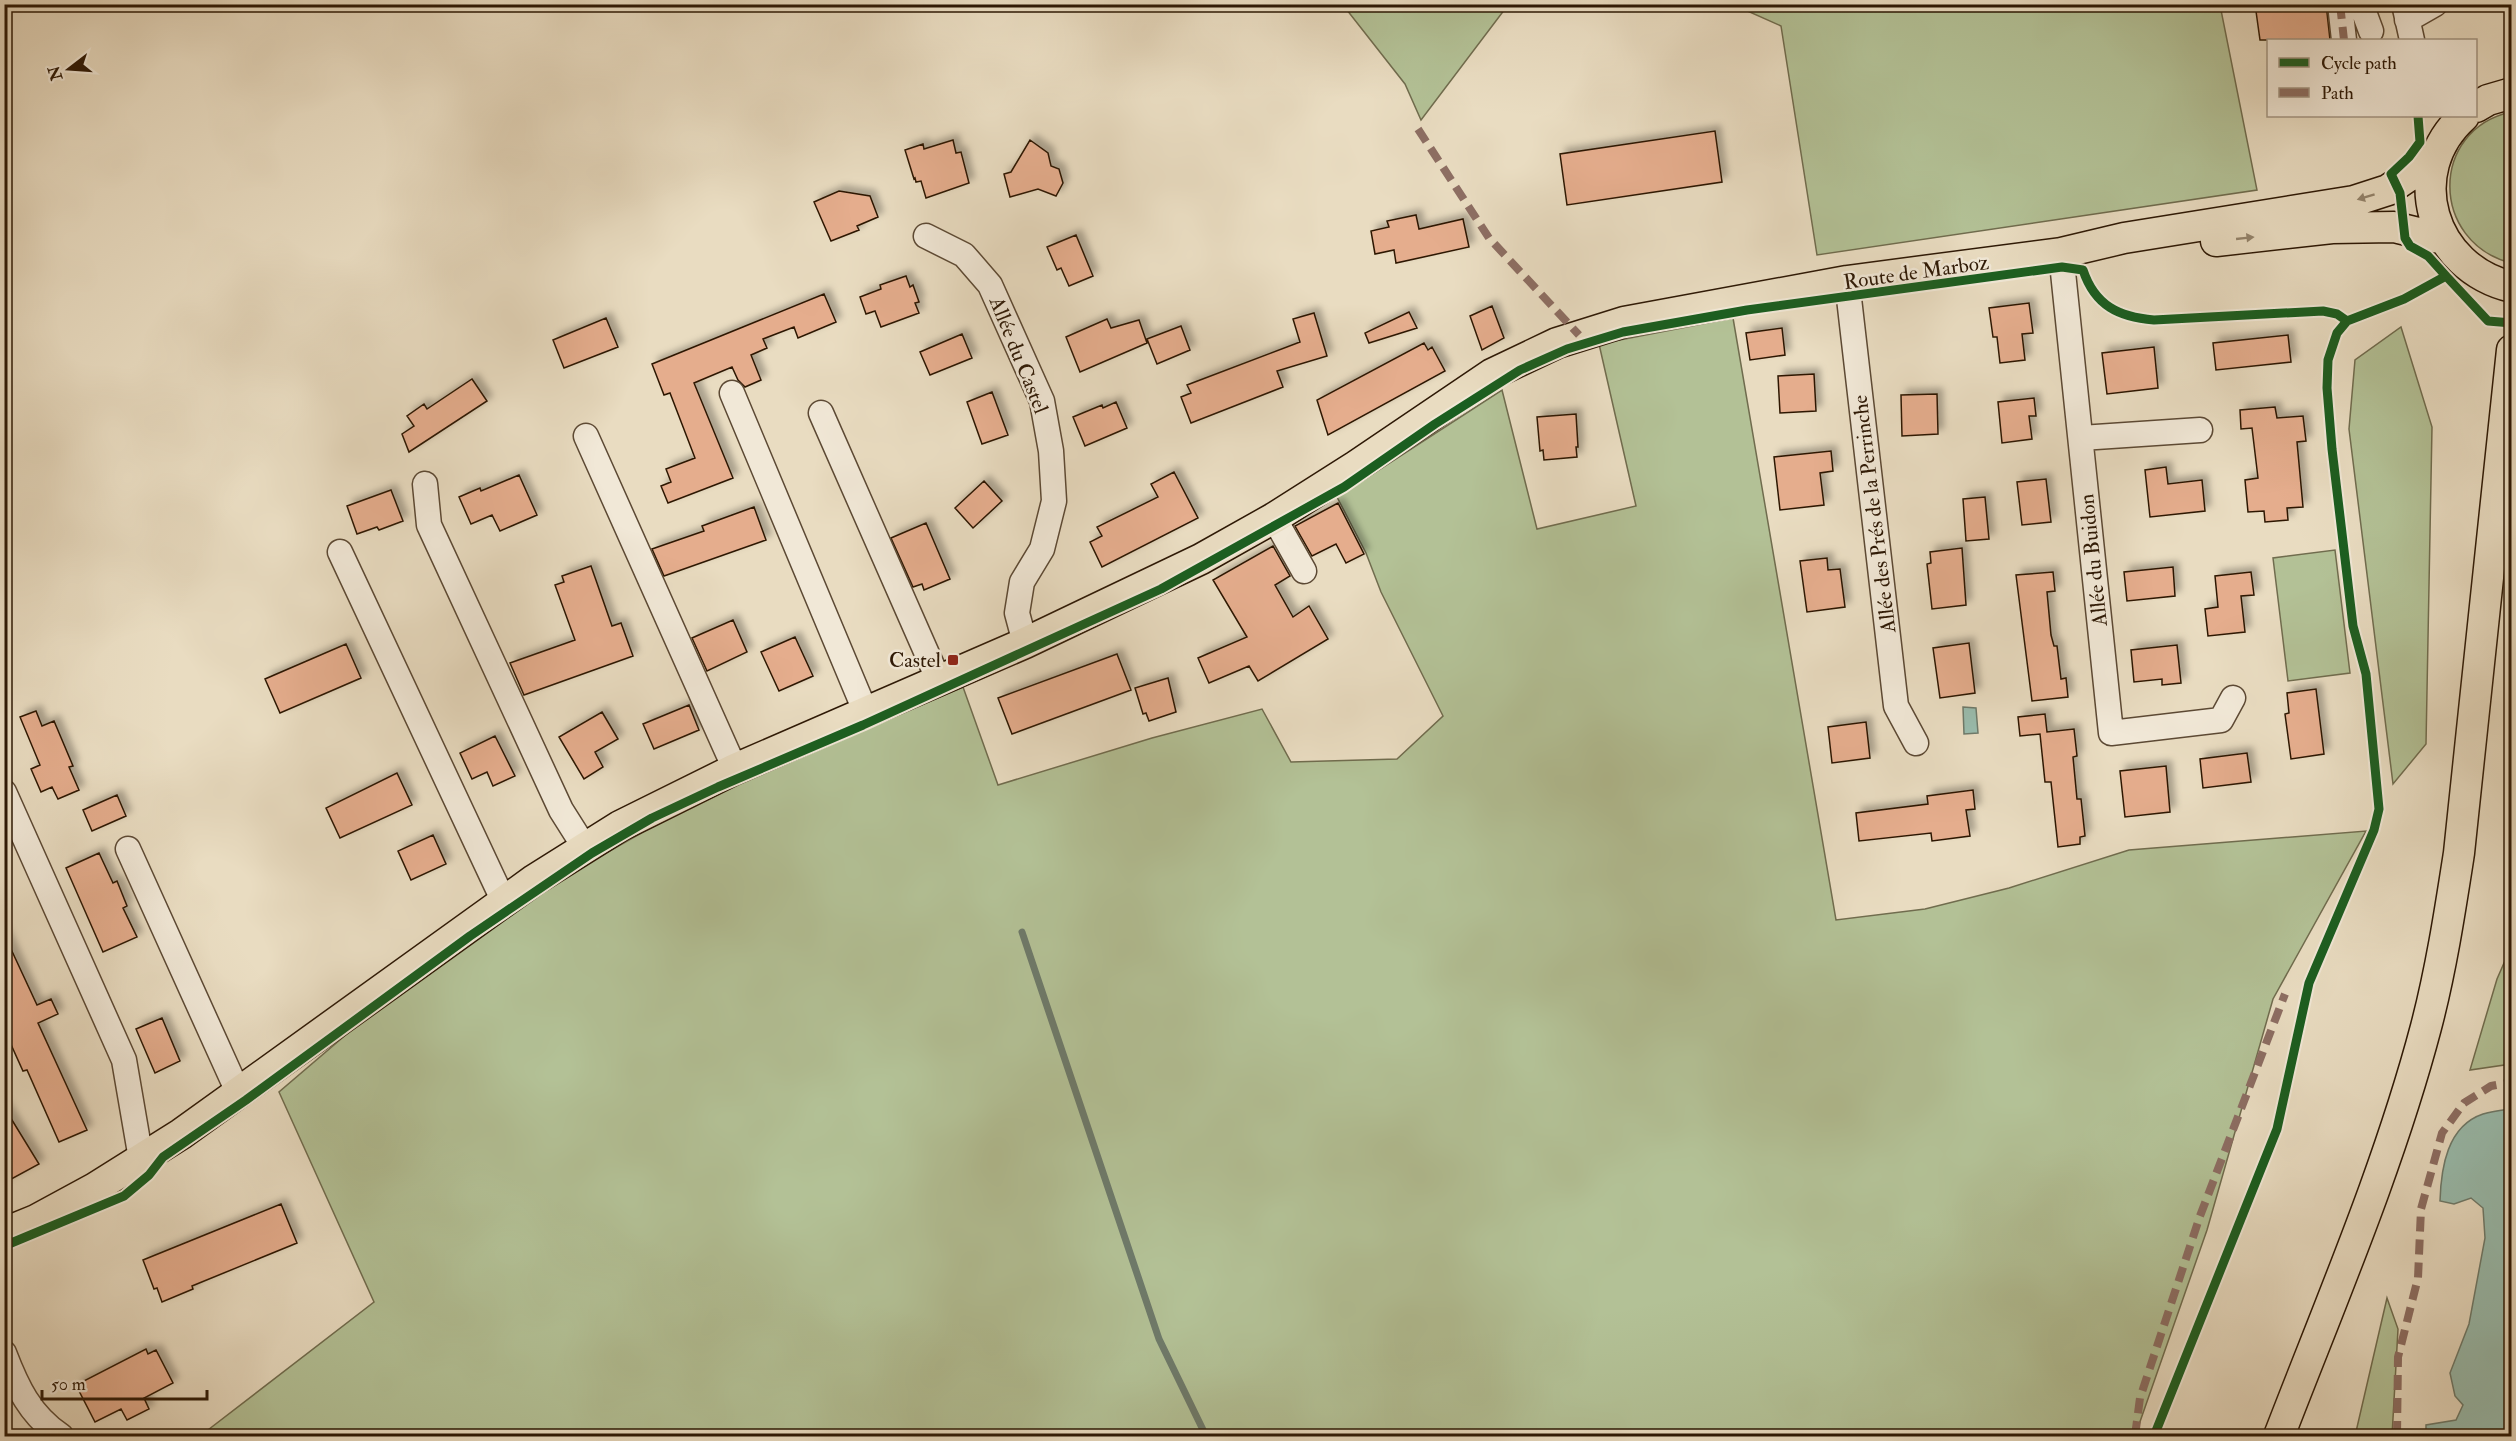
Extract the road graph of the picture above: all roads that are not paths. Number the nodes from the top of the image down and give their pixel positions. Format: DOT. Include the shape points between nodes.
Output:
graph roads {
  1 [pos="2340,4"];
  2 [pos="2361,4"];
  3 [pos="2435,4"];
  4 [pos="2408,22"];
  5 [pos="2371,32"];
  6 [pos="2344,39"];
  7 [pos="2510,91"];
  8 [pos="2477,106"];
  9 [pos="2460,117"];
  10 [pos="2435,158"];
  11 [pos="926,236"];
  12 [pos="2444,239"];
  13 [pos="2061,252"];
  14 [pos="1847,281"];
  15 [pos="2511,286"];
  16 [pos="2511,350"];
  17 [pos="732,393"];
  18 [pos="821,413"];
  19 [pos="2200,430"];
  20 [pos="586,436"];
  21 [pos="2081,438"];
  22 [pos="425,484"];
  23 [pos="1274,518"];
  24 [pos="340,552"];
  25 [pos="1304,571"];
  26 [pos="1024,644"];
  27 [pos="939,681"];
  28 [pos="2233,698"];
  29 [pos="866,713"];
  30 [pos="1916,743"];
  31 [pos="735,769"];
  32 [pos="4,792"];
  33 [pos="585,848"];
  34 [pos="128,849"];
  35 [pos="504,902"];
  36 [pos="238,1092"];
  37 [pos="141,1159"];
  38 [pos="4,1233"];
  39 [pos="4,1353"];
  40 [pos="61,1437"];
  41 [pos="2279,1437"];
  1 -- 6 [label="street"];
  2 -- 5 [label="street"];
  3 -- 4 [label="street"];
  7 -- 8 [label="main road"];
  9 -- 10 [label="main road"];
  10 -- 12 [label="main road" via="2430,186 2433,214"];
  10 -- 13 [label="main road, Route de Marboz, one-way" via="2388,190 2354,201"];
  11 -- 26 [label="street, Allée du Castel" via="964,255 990,285 1042,401 1054,501 1042,549 1022,582 1017,613"];
  13 -- 12 [label="main road, Route de Marboz, one-way" via="2136,251 2332,228 2394,227"];
  12 -- 15 [label="main road" via="2475,273"];
  13 -- 14 [label="main road, Route de Marboz"];
  13 -- 21 [label="street, Allée du Buidon"];
  14 -- 23 [label="main road, Route de Marboz" via="1624,322 1557,343 1492,374"];
  14 -- 30 [label="street, Allée des Prés de la Perrinche" via="1896,706"];
  16 -- 41 [label="main road" via="2459,853 2448,924 2431,1003 2384,1165"];
  17 -- 29 [label="street"];
  18 -- 27 [label="street"];
  19 -- 21 [label="street"];
  20 -- 31 [label="street"];
  21 -- 28 [label="street, Allée du Buidon" via="2111,733 2221,720"];
  22 -- 33 [label="street" via="429,525 561,810"];
  23 -- 25 [label="street"];
  23 -- 26 [label="main road, Route de Marboz" via="1201,559"];
  24 -- 35 [label="street"];
  26 -- 27 [label="main road, Route de Marboz"];
  27 -- 29 [label="main road, Route de Marboz"];
  29 -- 31 [label="main road, Route de Marboz"];
  31 -- 33 [label="main road, Route de Marboz" via="650,810"];
  32 -- 37 [label="street" via="124,1060"];
  33 -- 35 [label="main road, Route de Marboz"];
  34 -- 36 [label="street"];
  35 -- 36 [label="main road, Route de Marboz"];
  36 -- 37 [label="main road, Route de Marboz"];
  37 -- 38 [label="main road, Route de Marboz" via="85,1194"];
  39 -- 40 [label="street" via="26,1401"];
}
